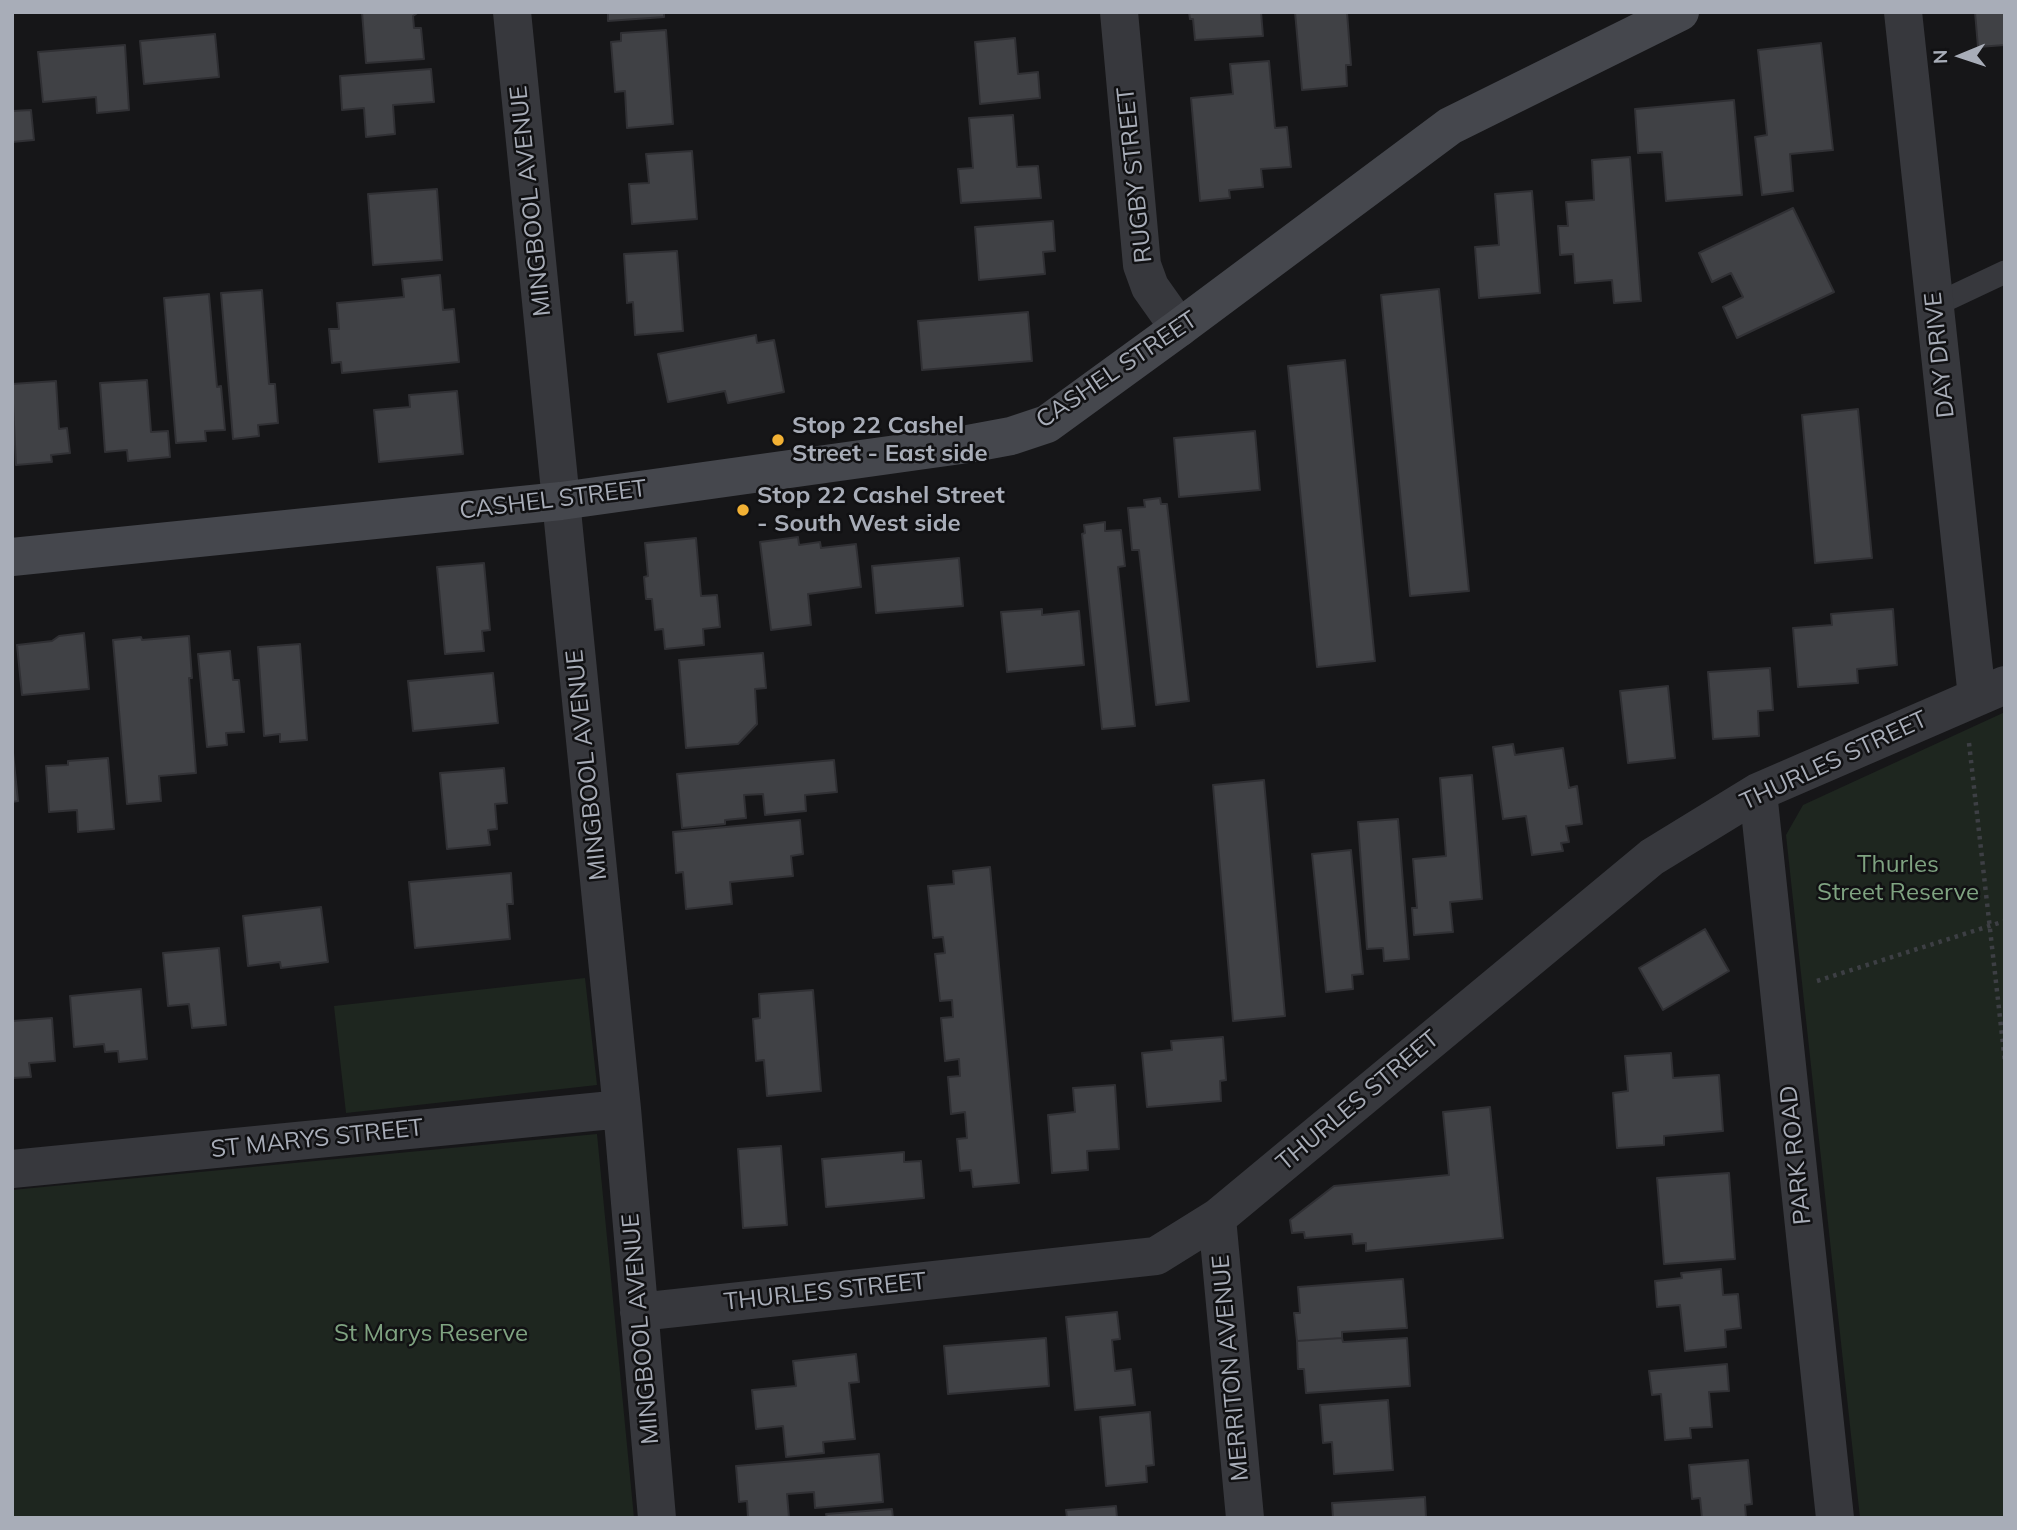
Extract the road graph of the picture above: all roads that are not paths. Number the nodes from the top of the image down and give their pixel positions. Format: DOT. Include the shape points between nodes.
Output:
graph roads {
  1 [pos="512,12"];
  2 [pos="1119,12"];
  3 [pos="1680,12"];
  4 [pos="1903,12"];
  5 [pos="2005,272"];
  6 [pos="1935,305"];
  7 [pos="1179,328"];
  8 [pos="561,501"];
  9 [pos="12,557"];
  10 [pos="1982,695"];
  11 [pos="1758,792"];
  12 [pos="622,1109"];
  13 [pos="12,1169"];
  14 [pos="1217,1218"];
  15 [pos="639,1312"];
  16 [pos="657,1518"];
  17 [pos="1245,1518"];
  18 [pos="1835,1518"];
  1 -- 8 [label="street, MINGBOOL AVENUE"];
  2 -- 7 [label="street, RUGBY STREET" via="1142,265 1150,287"];
  3 -- 7 [label="street, CASHEL STREET" via="1450,126"];
  4 -- 6 [label="street, DAY DRIVE"];
  5 -- 6 [label="lane"];
  6 -- 10 [label="street, DAY DRIVE"];
  7 -- 8 [label="street, CASHEL STREET" via="1047,424 1010,436"];
  8 -- 9 [label="street, CASHEL STREET"];
  8 -- 12 [label="street, MINGBOOL AVENUE"];
  10 -- 11 [label="street, THURLES STREET"];
  11 -- 14 [label="street, THURLES STREET" via="1652,857"];
  11 -- 18 [label="street, PARK ROAD"];
  12 -- 13 [label="street, ST MARYS STREET"];
  12 -- 15 [label="street, MINGBOOL AVENUE"];
  14 -- 15 [label="street, THURLES STREET" via="1156,1256"];
  14 -- 17 [label="street, MERRITON AVENUE"];
  15 -- 16 [label="street, MINGBOOL AVENUE"];
}
